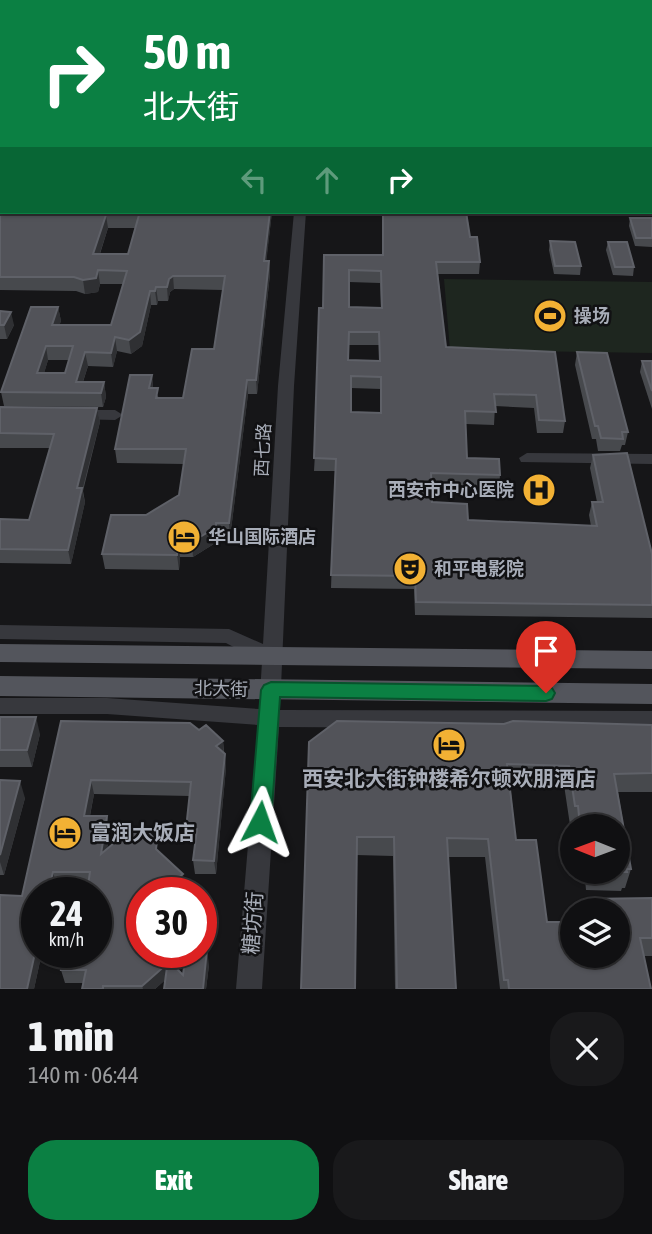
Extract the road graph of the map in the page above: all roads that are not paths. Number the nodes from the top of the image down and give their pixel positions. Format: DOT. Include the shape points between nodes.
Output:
graph roads {
  1 [pos="300,214"];
  2 [pos="64,415"];
  3 [pos="114,415"];
  4 [pos="527,457"];
  5 [pos="652,459"];
  6 [pos="0,632"];
  7 [pos="0,653"];
  8 [pos="272,658"];
  9 [pos="652,660"];
  10 [pos="0,686"];
  11 [pos="271,690"];
  12 [pos="652,694"];
  13 [pos="0,706"];
  14 [pos="268,718"];
  15 [pos="652,720"];
  16 [pos="249,989"];
  1 -- 8 [label="street, 西七路"];
  2 -- 3 [label="street"];
  4 -- 5 [label="street"];
  6 -- 8 [label="street" via="229,636"];
  7 -- 8 [label="main road, 北大街"];
  8 -- 9 [label="main road, 北大街"];
  8 -- 11 [label="street, 西七路"];
  10 -- 11 [label="main road, 北大街"];
  11 -- 12 [label="main road, 北大街"];
  11 -- 14 [label="street, 糖坊街"];
  13 -- 14 [label="street" via="107,706"];
  14 -- 15 [label="street"];
  14 -- 16 [label="street, 糖坊街"];
}
